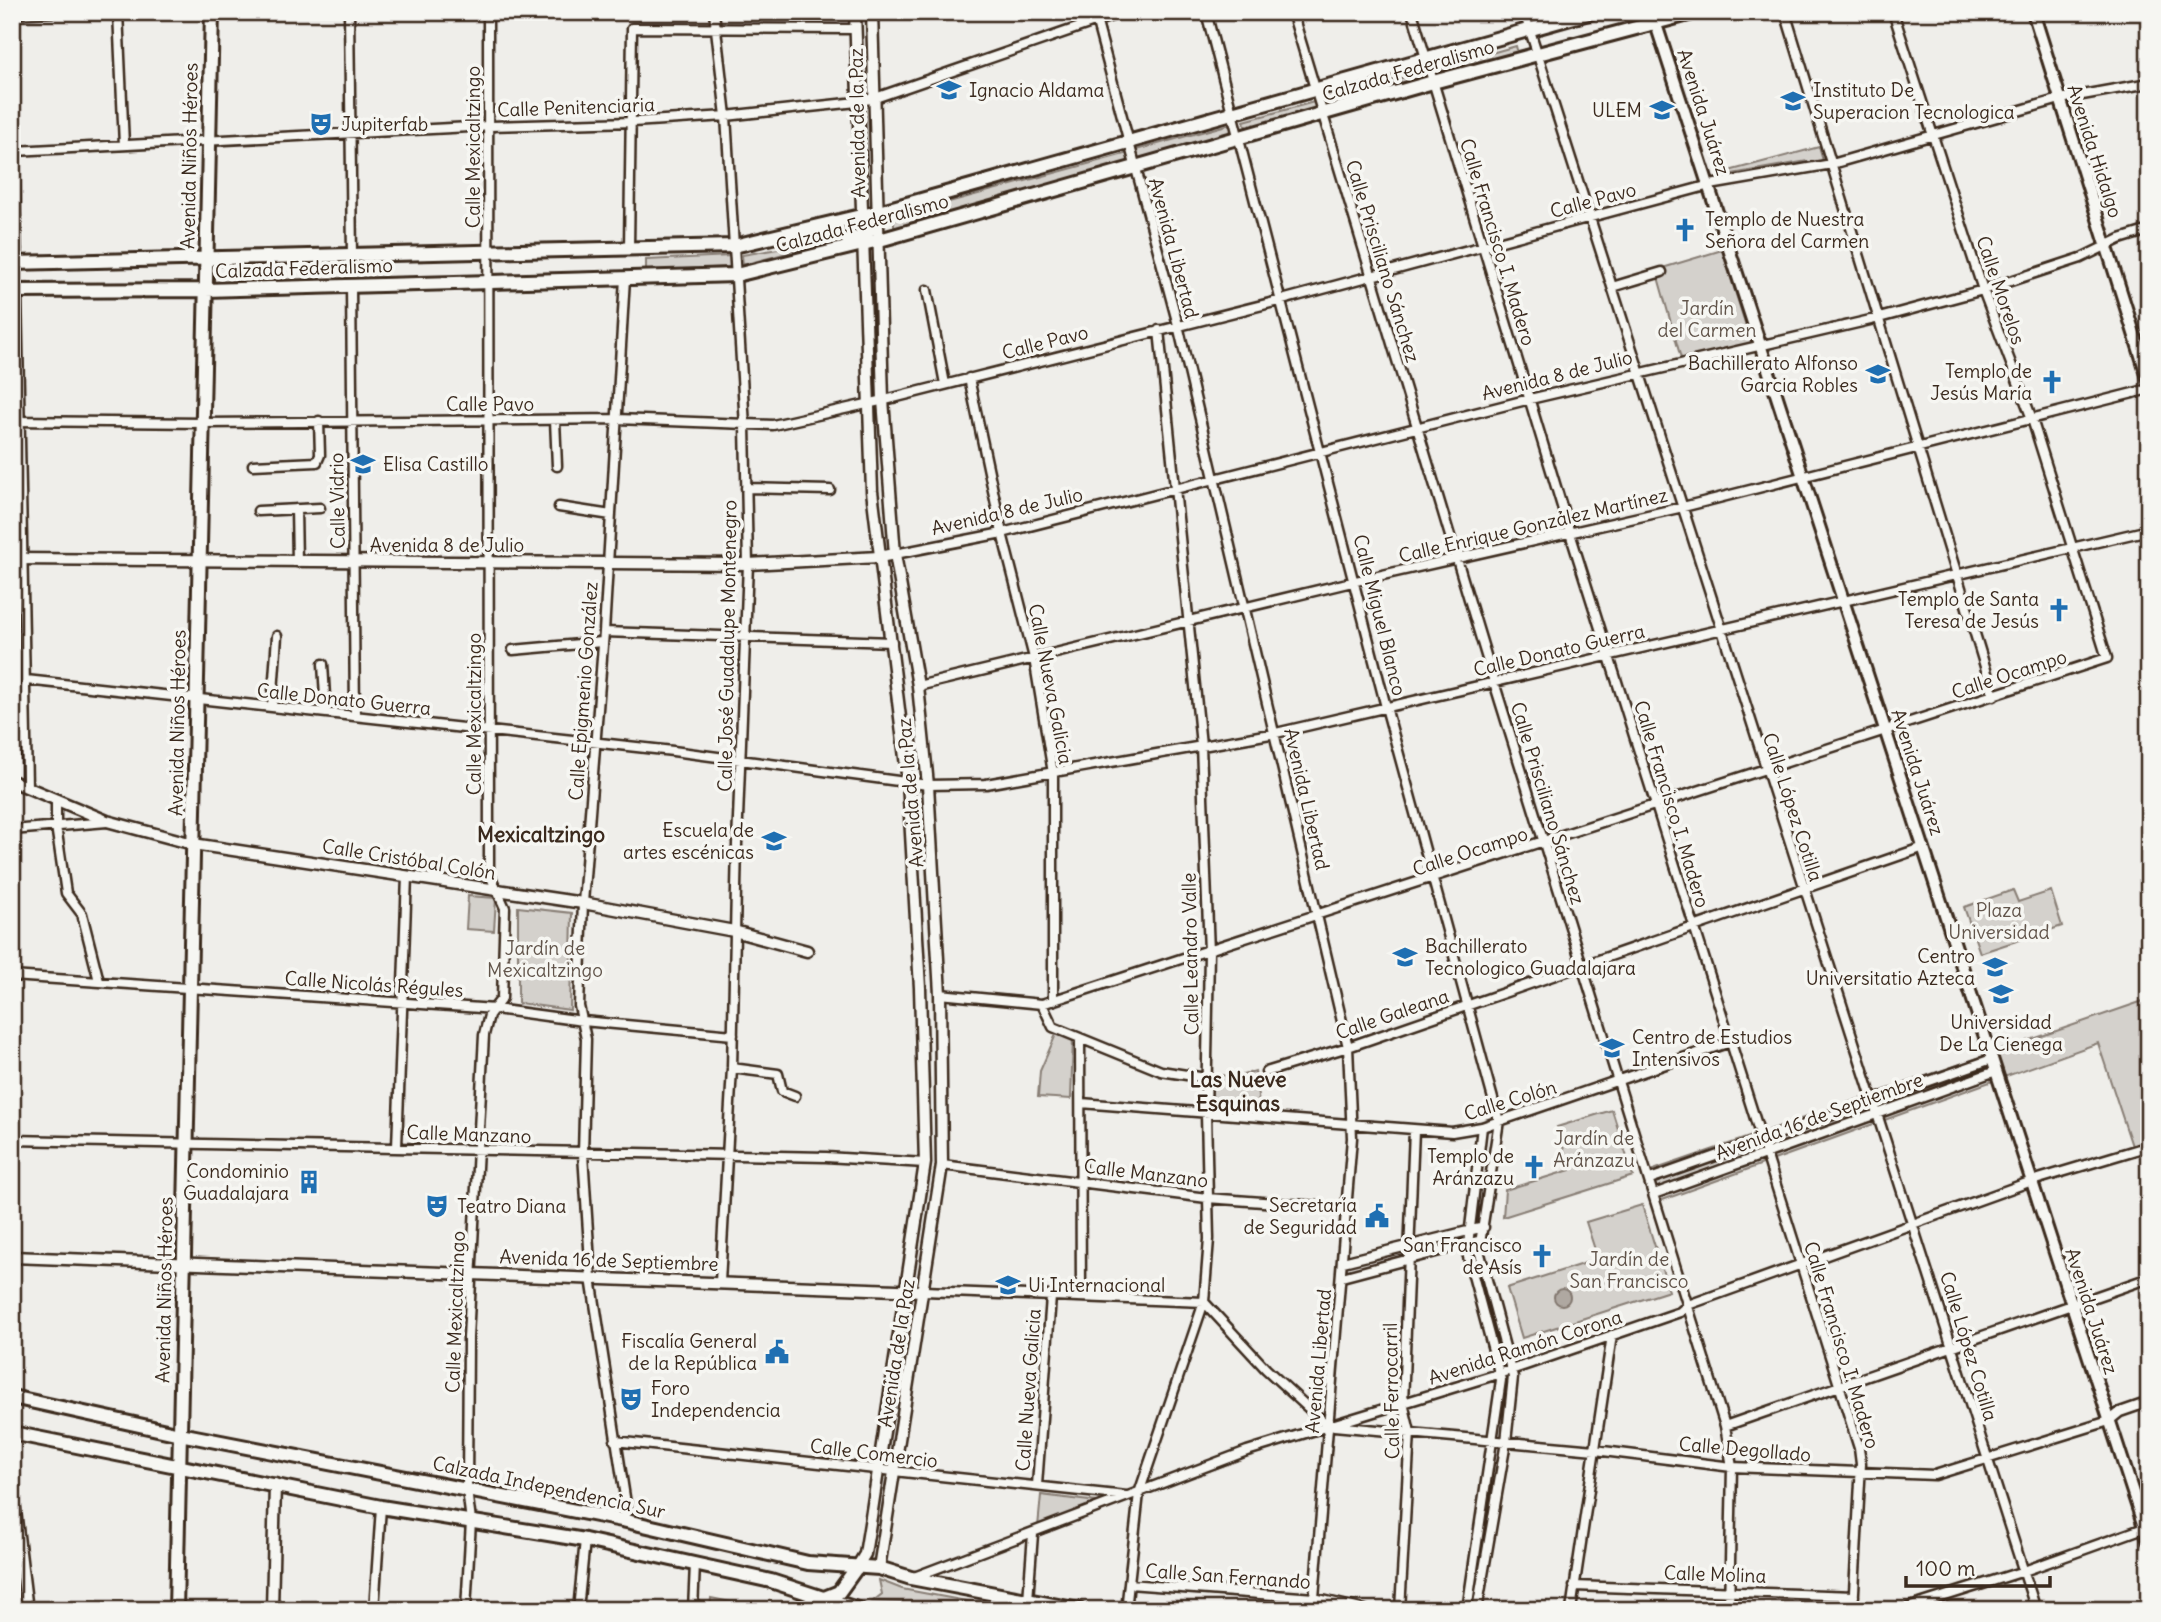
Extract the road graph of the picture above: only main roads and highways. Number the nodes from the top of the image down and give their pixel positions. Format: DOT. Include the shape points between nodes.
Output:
graph roads {
  1 [pos="212,12"];
  2 [pos="1592,12"];
  3 [pos="1696,12"];
  4 [pos="2033,12"];
  5 [pos="1654,18"];
  6 [pos="877,218"];
  7 [pos="863,240"];
  8 [pos="206,260"];
  9 [pos="15,263"];
  10 [pos="206,289"];
  11 [pos="14,291"];
  12 [pos="2149,381"];
  13 [pos="12,1398"];
  14 [pos="12,1433"];
  15 [pos="180,1434"];
  16 [pos="180,1464"];
  17 [pos="2149,1542"];
  18 [pos="858,1567"];
  19 [pos="827,1604"];
  20 [pos="176,1610"];
  21 [pos="794,1610"];
  22 [pos="860,1610"];
  23 [pos="1079,1610"];
  1 -- 8 [label="main road, Avenida Niños Héroes"];
  2 -- 6 [label="main road, Calzada Federalismo"];
  3 -- 5 [label="main road, Calzada Federalismo"];
  4 -- 12 [label="main road, Avenida Hidalgo"];
  5 -- 7 [label="main road, Calzada Federalismo" via="878,240"];
  5 -- 17 [label="main road, Avenida Juárez"];
  6 -- 7 [label="main road"];
  6 -- 8 [label="main road, Calzada Federalismo" via="862,216 734,246"];
  7 -- 10 [label="main road, Calzada Federalismo" via="740,274"];
  8 -- 9 [label="main road, Calzada Federalismo"];
  8 -- 10 [label="main road, Avenida Niños Héroes"];
  10 -- 11 [label="main road, Calzada Federalismo"];
  10 -- 15 [label="main road, Avenida Niños Héroes"];
  13 -- 15 [label="main road, Calzada Independencia Sur"];
  14 -- 16 [label="main road"];
  15 -- 16 [label="main road, Avenida Niños Héroes"];
  15 -- 18 [label="main road, Calzada Independencia Sur" via="622,1520 807,1563"];
  16 -- 19 [label="main road" via="381,1507 585,1540 695,1564"];
  16 -- 20 [label="main road, Avenida Niños Héroes"];
  18 -- 19 [label="main road"];
  18 -- 23 [label="main road, Calzada Independencia Sur"];
  19 -- 21 [label="main road"];
  19 -- 22 [label="main road"];
}
